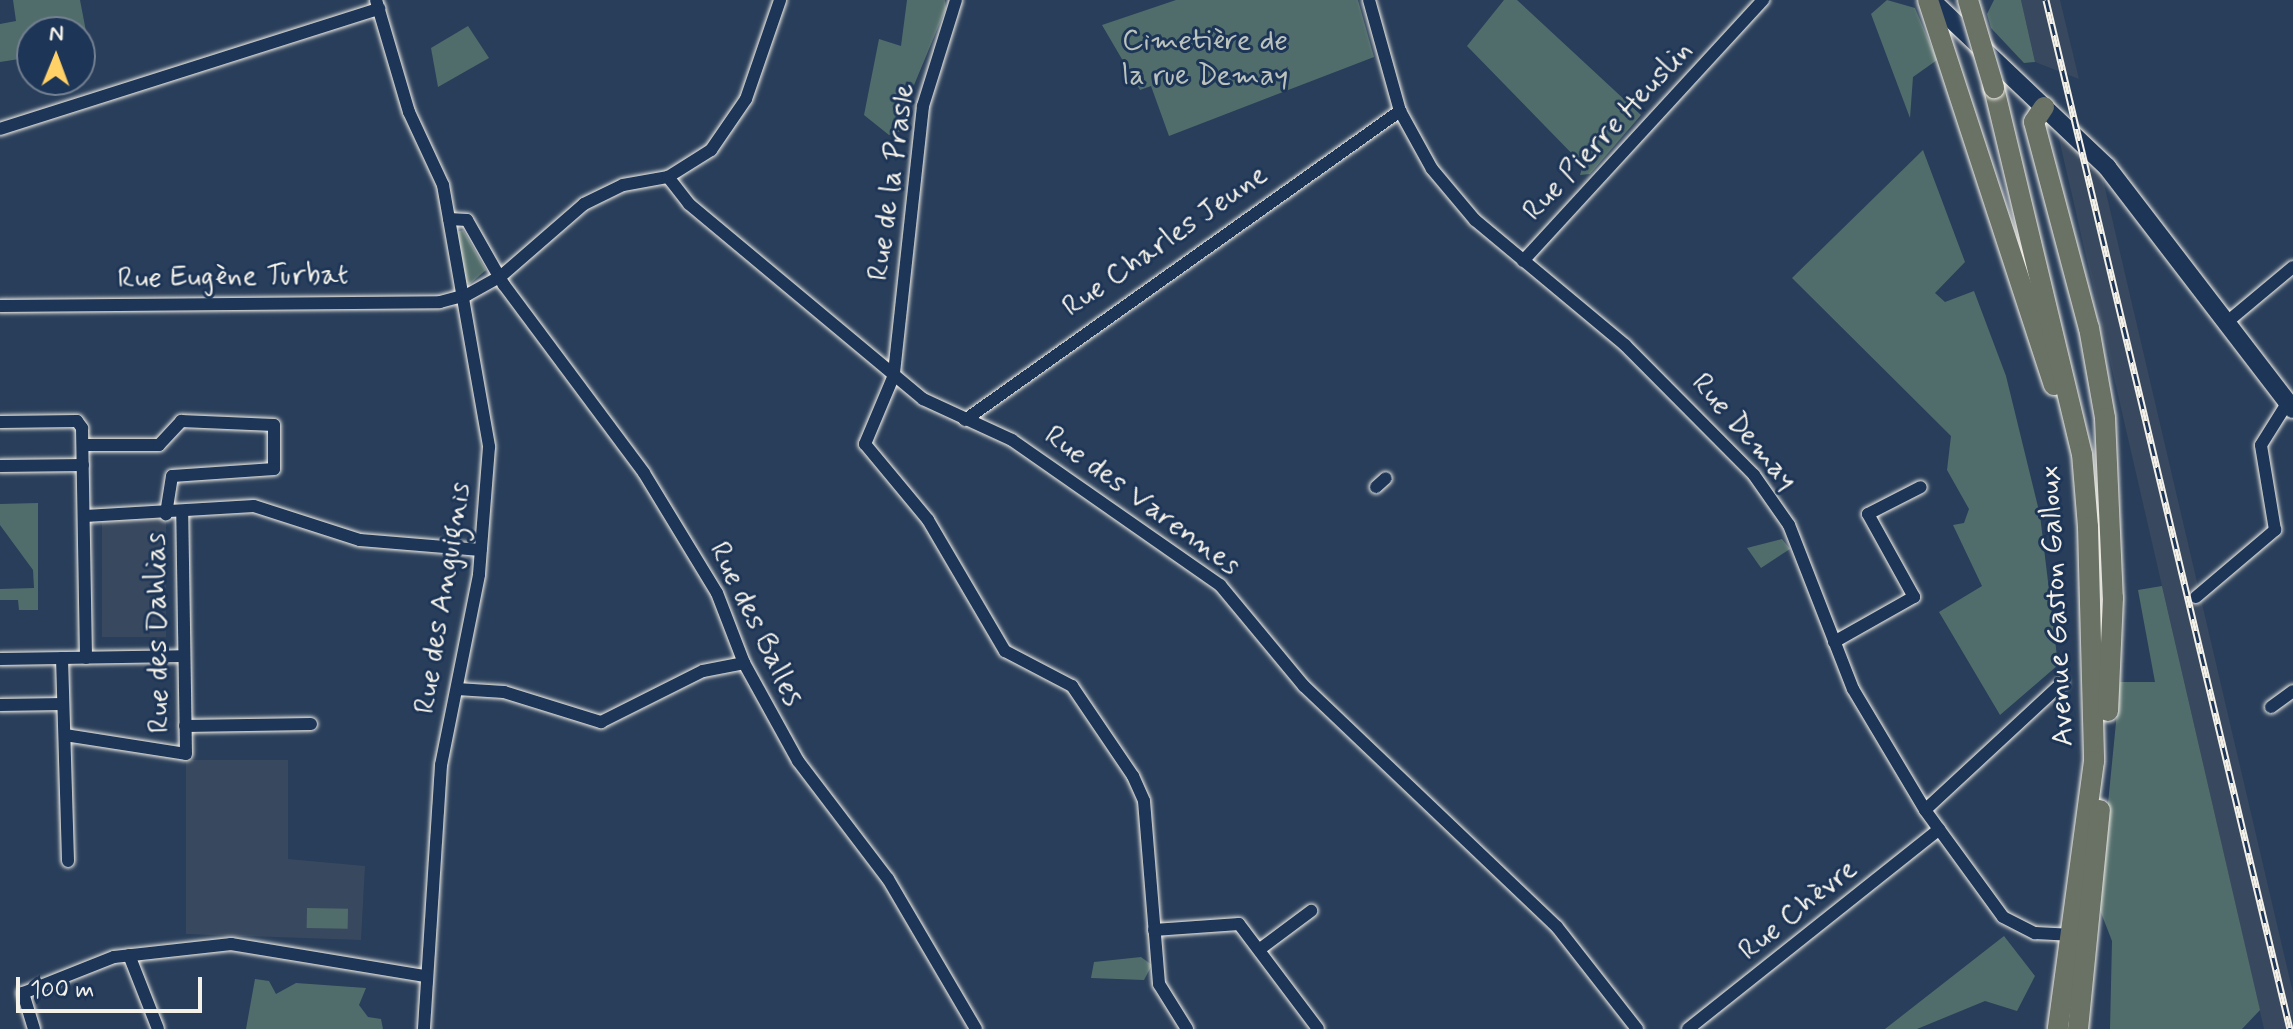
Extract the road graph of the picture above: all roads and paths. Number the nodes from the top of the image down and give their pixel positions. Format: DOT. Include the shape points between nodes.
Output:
graph roads {
  1 [pos="780,0"];
  2 [pos="956,0"];
  3 [pos="1369,0"];
  4 [pos="1763,0"];
  5 [pos="1968,0"];
  6 [pos="1935,1"];
  7 [pos="377,5"];
  8 [pos="2047,104"];
  9 [pos="1400,111"];
  10 [pos="0,129"];
  11 [pos="668,177"];
  12 [pos="449,219"];
  13 [pos="1523,261"];
  14 [pos="2293,267"];
  15 [pos="500,277"];
  16 [pos="467,295"];
  17 [pos="0,306"];
  18 [pos="2228,320"];
  19 [pos="894,375"];
  20 [pos="2290,405"];
  21 [pos="965,420"];
  22 [pos="0,422"];
  23 [pos="83,445"];
  24 [pos="2081,451"];
  25 [pos="83,465"];
  26 [pos="0,466"];
  27 [pos="1386,478"];
  28 [pos="1376,487"];
  29 [pos="1921,487"];
  30 [pos="182,512"];
  31 [pos="166,515"];
  32 [pos="85,516"];
  33 [pos="481,550"];
  34 [pos="2196,597"];
  35 [pos="1834,642"];
  36 [pos="183,656"];
  37 [pos="62,658"];
  38 [pos="86,658"];
  39 [pos="0,659"];
  40 [pos="744,663"];
  41 [pos="2062,683"];
  42 [pos="457,689"];
  43 [pos="2293,691"];
  44 [pos="63,704"];
  45 [pos="0,705"];
  46 [pos="2271,707"];
  47 [pos="2107,723"];
  48 [pos="311,724"];
  49 [pos="185,726"];
  50 [pos="65,735"];
  51 [pos="1925,810"];
  52 [pos="1939,829"];
  53 [pos="68,861"];
  54 [pos="1311,911"];
  55 [pos="1154,930"];
  56 [pos="2077,935"];
  57 [pos="1260,949"];
  58 [pos="129,955"];
  59 [pos="425,976"];
  60 [pos="34,1029"];
  61 [pos="158,1029"];
  62 [pos="424,1029"];
  63 [pos="976,1029"];
  64 [pos="1187,1029"];
  65 [pos="1318,1029"];
  66 [pos="1637,1029"];
  67 [pos="1688,1029"];
  68 [pos="2058,1029"];
  69 [pos="2078,1029"];
  1 -- 11 [label="street" via="729,129"];
  2 -- 19 [label="street, Rue de la Prasle" via="923,106"];
  3 -- 9 [label="street, Rue Demay"];
  4 -- 13 [label="street, Rue Pierre Heuslin"];
  5 -- 24 [label="main road, Avenue Gaston Galloux, bridge"];
  6 -- 8 [label="main road"];
  6 -- 24 [label="main road"];
  7 -- 10 [label="street"];
  7 -- 12 [label="street, Rue des Anguignis"];
  8 -- 18 [label="main road" via="2173,245"];
  8 -- 47 [label="main road" via="2034,122 2089,328 2105,418 2113,598"];
  9 -- 13 [label="street, Rue Demay" via="1443,183"];
  9 -- 21 [label="street, Rue Charles Jeune"];
  11 -- 15 [label="street, Rue Eugène Turbat" via="623,185 584,204"];
  11 -- 19 [label="street, Rue des Varennes" via="681,197"];
  12 -- 15 [label="street, Rue des Balles" via="467,220"];
  12 -- 16 [label="street, Rue des Anguignis" via="455,270"];
  13 -- 35 [label="street, Rue Demay" via="1625,345 1754,475 1789,525"];
  14 -- 18 [label="street"];
  15 -- 16 [label="street, Rue Eugène Turbat"];
  15 -- 40 [label="street, Rue des Balles" via="668,511 717,593"];
  16 -- 17 [label="street, Rue Eugène Turbat" via="440,302"];
  16 -- 33 [label="street, Rue des Anguignis" via="489,447"];
  18 -- 20 [label="main road"];
  19 -- 21 [label="street, Rue des Varennes"];
  19 -- 55 [label="street, Rue de la Prasle" via="865,444 928,520 1005,651 1072,686 1133,776 1144,801"];
  20 -- 34 [label="street" via="2261,445 2275,530"];
  21 -- 66 [label="street, Rue des Varennes" via="1012,440 1220,585 1304,686 1557,927"];
  22 -- 23 [label="street" via="77,421"];
  23 -- 25 [label="street"];
  23 -- 31 [label="street" via="159,445 181,421 274,425 274,469 172,476"];
  24 -- 47 [label="main road" via="2103,560"];
  24 -- 56 [label="main road, Avenue Gaston Galloux" via="2097,699"];
  25 -- 26 [label="street"];
  25 -- 32 [label="street"];
  27 -- 28 [label="street"];
  29 -- 35 [label="street" via="1868,514 1914,597"];
  30 -- 31 [label="street"];
  30 -- 33 [label="street" via="254,506 360,540"];
  30 -- 36 [label="street, Rue des Dahlias"];
  31 -- 32 [label="street"];
  32 -- 38 [label="street"];
  33 -- 42 [label="street, Rue des Anguignis"];
  35 -- 51 [label="street, Rue Demay" via="1853,689"];
  36 -- 38 [label="street"];
  36 -- 49 [label="street, Rue des Dahlias"];
  37 -- 38 [label="street"];
  37 -- 39 [label="street"];
  37 -- 44 [label="street"];
  40 -- 42 [label="street" via="703,671 601,722 504,692"];
  40 -- 63 [label="street, Rue des Balles" via="798,761 888,879"];
  41 -- 51 [label="street"];
  42 -- 59 [label="street, Rue des Anguignis" via="441,765"];
  43 -- 46 [label="street"];
  44 -- 45 [label="street"];
  44 -- 50 [label="street"];
  47 -- 56 [label="main road, Avenue Gaston Galloux"];
  48 -- 49 [label="street"];
  49 -- 50 [label="street, Rue des Dahlias" via="186,754"];
  50 -- 53 [label="street"];
  51 -- 52 [label="street, Rue Demay"];
  52 -- 56 [label="street, Rue Demay" via="2010,922"];
  52 -- 67 [label="street, Rue Chèvre"];
  54 -- 57 [label="street"];
  55 -- 57 [label="street" via="1239,924"];
  55 -- 64 [label="street" via="1159,984"];
  56 -- 68 [label="main road, Avenue Gaston Galloux"];
  56 -- 69 [label="main road, Avenue Gaston Galloux"];
  57 -- 65 [label="street"];
  58 -- 59 [label="street" via="231,944"];
  58 -- 60 [label="street" via="23,993"];
  58 -- 61 [label="street"];
  59 -- 62 [label="street, Rue des Anguignis"];
}
